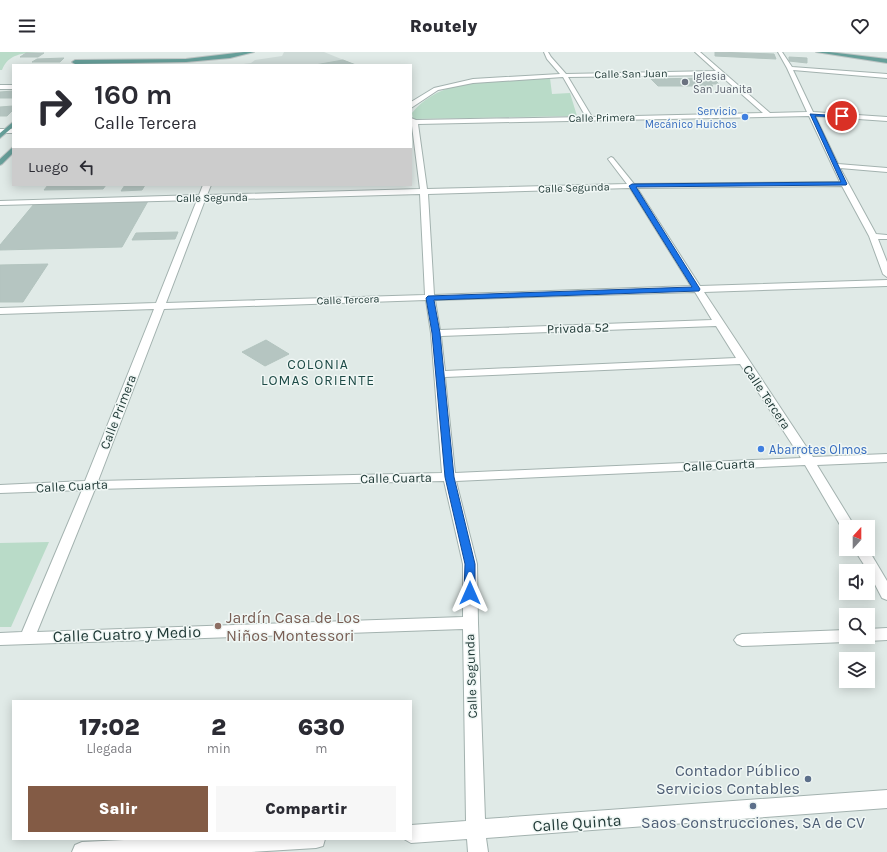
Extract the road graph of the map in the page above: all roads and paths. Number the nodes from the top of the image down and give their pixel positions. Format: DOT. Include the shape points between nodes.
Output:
graph roads {
  1 [pos="222,52"];
  2 [pos="225,52"];
  3 [pos="252,52"];
  4 [pos="546,52"];
  5 [pos="697,52"];
  6 [pos="780,52"];
  7 [pos="818,52"];
  8 [pos="859,52"];
  9 [pos="200,54"];
  10 [pos="887,57"];
  11 [pos="210,59"];
  12 [pos="101,61"];
  13 [pos="887,61"];
  14 [pos="73,64"];
  15 [pos="165,64"];
  16 [pos="790,68"];
  17 [pos="721,73"];
  18 [pos="565,76"];
  19 [pos="887,76"];
  20 [pos="0,87"];
  21 [pos="12,87"];
  22 [pos="412,104"];
  23 [pos="812,114"];
  24 [pos="769,115"];
  25 [pos="590,118"];
  26 [pos="887,119"];
  27 [pos="412,121"];
  28 [pos="12,125"];
  29 [pos="3,131"];
  30 [pos="0,136"];
  31 [pos="12,150"];
  32 [pos="611,159"];
  33 [pos="0,163"];
  34 [pos="835,166"];
  35 [pos="887,170"];
  36 [pos="844,184"];
  37 [pos="207,186"];
  38 [pos="632,186"];
  39 [pos="424,192"];
  40 [pos="201,198"];
  41 [pos="0,203"];
  42 [pos="873,236"];
  43 [pos="887,237"];
  44 [pos="887,274"];
  45 [pos="887,283"];
  46 [pos="696,289"];
  47 [pos="430,298"];
  48 [pos="158,306"];
  49 [pos="0,311"];
  50 [pos="719,323"];
  51 [pos="436,333"];
  52 [pos="742,361"];
  53 [pos="440,374"];
  54 [pos="887,458"];
  55 [pos="809,461"];
  56 [pos="450,477"];
  57 [pos="90,484"];
  58 [pos="0,489"];
  59 [pos="844,520"];
  60 [pos="865,556"];
  61 [pos="887,594"];
  62 [pos="470,623"];
  63 [pos="887,634"];
  64 [pos="875,635"];
  65 [pos="839,636"];
  66 [pos="27,638"];
  67 [pos="0,639"];
  68 [pos="742,640"];
  69 [pos="887,799"];
  70 [pos="476,830"];
  71 [pos="412,834"];
  72 [pos="298,840"];
  73 [pos="82,852"];
  74 [pos="478,852"];
  1 -- 9 [label="main road"];
  2 -- 12 [label="main road"];
  3 -- 11 [label="main road"];
  4 -- 18 [label="street"];
  5 -- 17 [label="street"];
  6 -- 16 [label="street"];
  7 -- 13 [label="main road"];
  8 -- 10 [label="main road"];
  11 -- 12 [label="main road"];
  11 -- 15 [label="main road"];
  12 -- 14 [label="main road"];
  12 -- 14 [label="main road" via="80,57"];
  16 -- 19 [label="street"];
  16 -- 23 [label="street"];
  17 -- 18 [label="street, Calle San Juan"];
  17 -- 24 [label="street"];
  18 -- 22 [label="street" via="473,81 436,90"];
  18 -- 25 [label="street"];
  20 -- 21 [label="street"];
  23 -- 24 [label="street, Calle Primera"];
  23 -- 26 [label="street, Calle Primera"];
  23 -- 34 [label="street"];
  24 -- 25 [label="street, Calle Primera"];
  25 -- 27 [label="street, Calle Primera"];
  27 -- 39 [label="street, Calle Segunda"];
  28 -- 29 [label="main road"];
  29 -- 30 [label="main road"];
  31 -- 33 [label="main road"];
  32 -- 38 [label="street, Calle Tercera"];
  34 -- 35 [label="street"];
  34 -- 36 [label="street"];
  36 -- 38 [label="street, Calle Segunda"];
  36 -- 42 [label="street"];
  37 -- 40 [label="street, Calle Primera"];
  38 -- 39 [label="street, Calle Segunda"];
  38 -- 46 [label="street, Calle Tercera"];
  39 -- 40 [label="street, Calle Segunda"];
  39 -- 47 [label="street, Calle Segunda"];
  40 -- 41 [label="street, Calle Segunda"];
  40 -- 48 [label="street, Calle Primera"];
  42 -- 43 [label="street"];
  42 -- 44 [label="street"];
  45 -- 46 [label="street, Calle Tercera"];
  46 -- 47 [label="street, Calle Tercera"];
  46 -- 50 [label="street, Calle Tercera"];
  47 -- 48 [label="street, Calle Tercera"];
  47 -- 51 [label="street, Calle Segunda"];
  48 -- 49 [label="street, Calle Tercera"];
  48 -- 57 [label="street, Calle Primera"];
  50 -- 51 [label="street, Privada 52"];
  50 -- 52 [label="street, Calle Tercera"];
  51 -- 53 [label="street, Calle Segunda"];
  52 -- 53 [label="street"];
  52 -- 55 [label="street, Calle Tercera"];
  53 -- 56 [label="street, Calle Segunda"];
  54 -- 55 [label="street, Calle Cuarta"];
  55 -- 56 [label="street, Calle Cuarta"];
  55 -- 59 [label="street, Calle Tercera"];
  56 -- 57 [label="street, Calle Cuarta"];
  56 -- 62 [label="street, Calle Segunda" via="470,564"];
  57 -- 58 [label="street, Calle Cuarta"];
  57 -- 66 [label="street, Calle Primera"];
  60 -- 61 [label="street"];
  62 -- 66 [label="street, Calle Cuatro y Medio"];
  62 -- 70 [label="street, Calle Segunda"];
  63 -- 64 [label="street"];
  65 -- 68 [label="street"];
  66 -- 67 [label="street, Calle Cuatro y Medio"];
  69 -- 70 [label="street, Calle Quinta"];
  70 -- 71 [label="street, Calle Quinta"];
  70 -- 74 [label="street, Calle Segunda"];
  72 -- 73 [label="street"];
}
